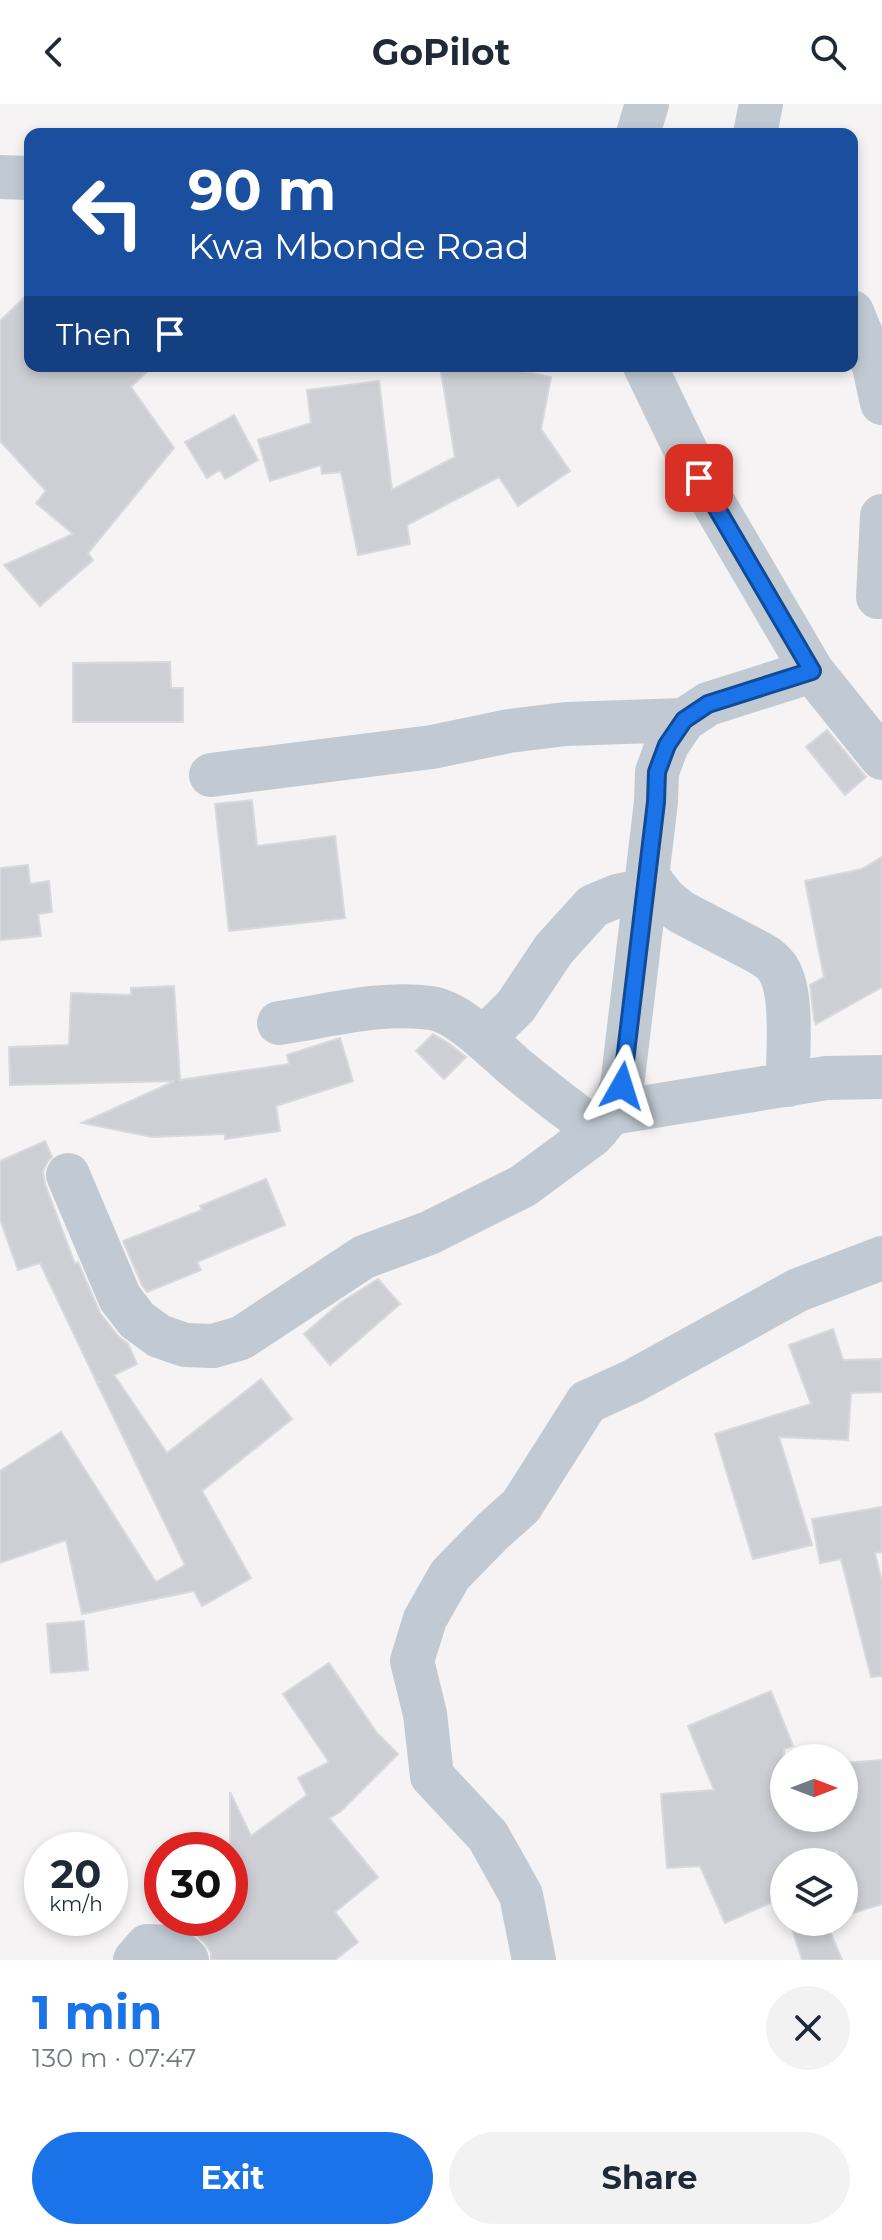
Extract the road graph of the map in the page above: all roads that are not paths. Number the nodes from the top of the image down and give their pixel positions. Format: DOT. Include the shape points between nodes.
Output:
graph roads {
  1 [pos="647,104"];
  2 [pos="761,104"];
  3 [pos="640,128"];
  4 [pos="756,128"];
  5 [pos="0,177"];
  6 [pos="24,178"];
  7 [pos="858,327"];
  8 [pos="648,372"];
  9 [pos="882,403"];
  10 [pos="882,516"];
  11 [pos="878,597"];
  12 [pos="812,671"];
  13 [pos="684,720"];
  14 [pos="882,758"];
  15 [pos="211,775"];
  16 [pos="646,883"];
  17 [pos="279,1023"];
  18 [pos="483,1039"];
  19 [pos="882,1077"];
  20 [pos="788,1085"];
  21 [pos="604,1121"];
  22 [pos="68,1175"];
  23 [pos="882,1258"];
  24 [pos="135,1960"];
  25 [pos="187,1960"];
  26 [pos="534,1960"];
  1 -- 3 [label="street"];
  2 -- 4 [label="street"];
  5 -- 6 [label="street"];
  7 -- 9 [label="street"];
  8 -- 12 [label="street" via="699,478"];
  10 -- 11 [label="street"];
  12 -- 13 [label="street" via="708,704"];
  12 -- 14 [label="street"];
  13 -- 15 [label="street" via="566,724"];
  13 -- 16 [label="street" via="657,772"];
  16 -- 18 [label="street" via="593,906 554,949 516,1006"];
  16 -- 20 [label="street" via="681,912 779,968 789,1022"];
  16 -- 21 [label="street" via="622,1086"];
  17 -- 18 [label="street" via="376,1007 434,1008"];
  18 -- 21 [label="street" via="567,1109"];
  19 -- 20 [label="street"];
  20 -- 21 [label="street"];
  21 -- 22 [label="street" via="523,1186 429,1233 364,1257 241,1338 213,1346 172,1341 137,1320 120,1298"];
  23 -- 26 [label="street" via="798,1290 587,1402 521,1506 450,1575 425,1619 412,1661 432,1776 488,1836 521,1895"];
  24 -- 25 [label="street" via="147,1946 163,1946 180,1951"];
}
